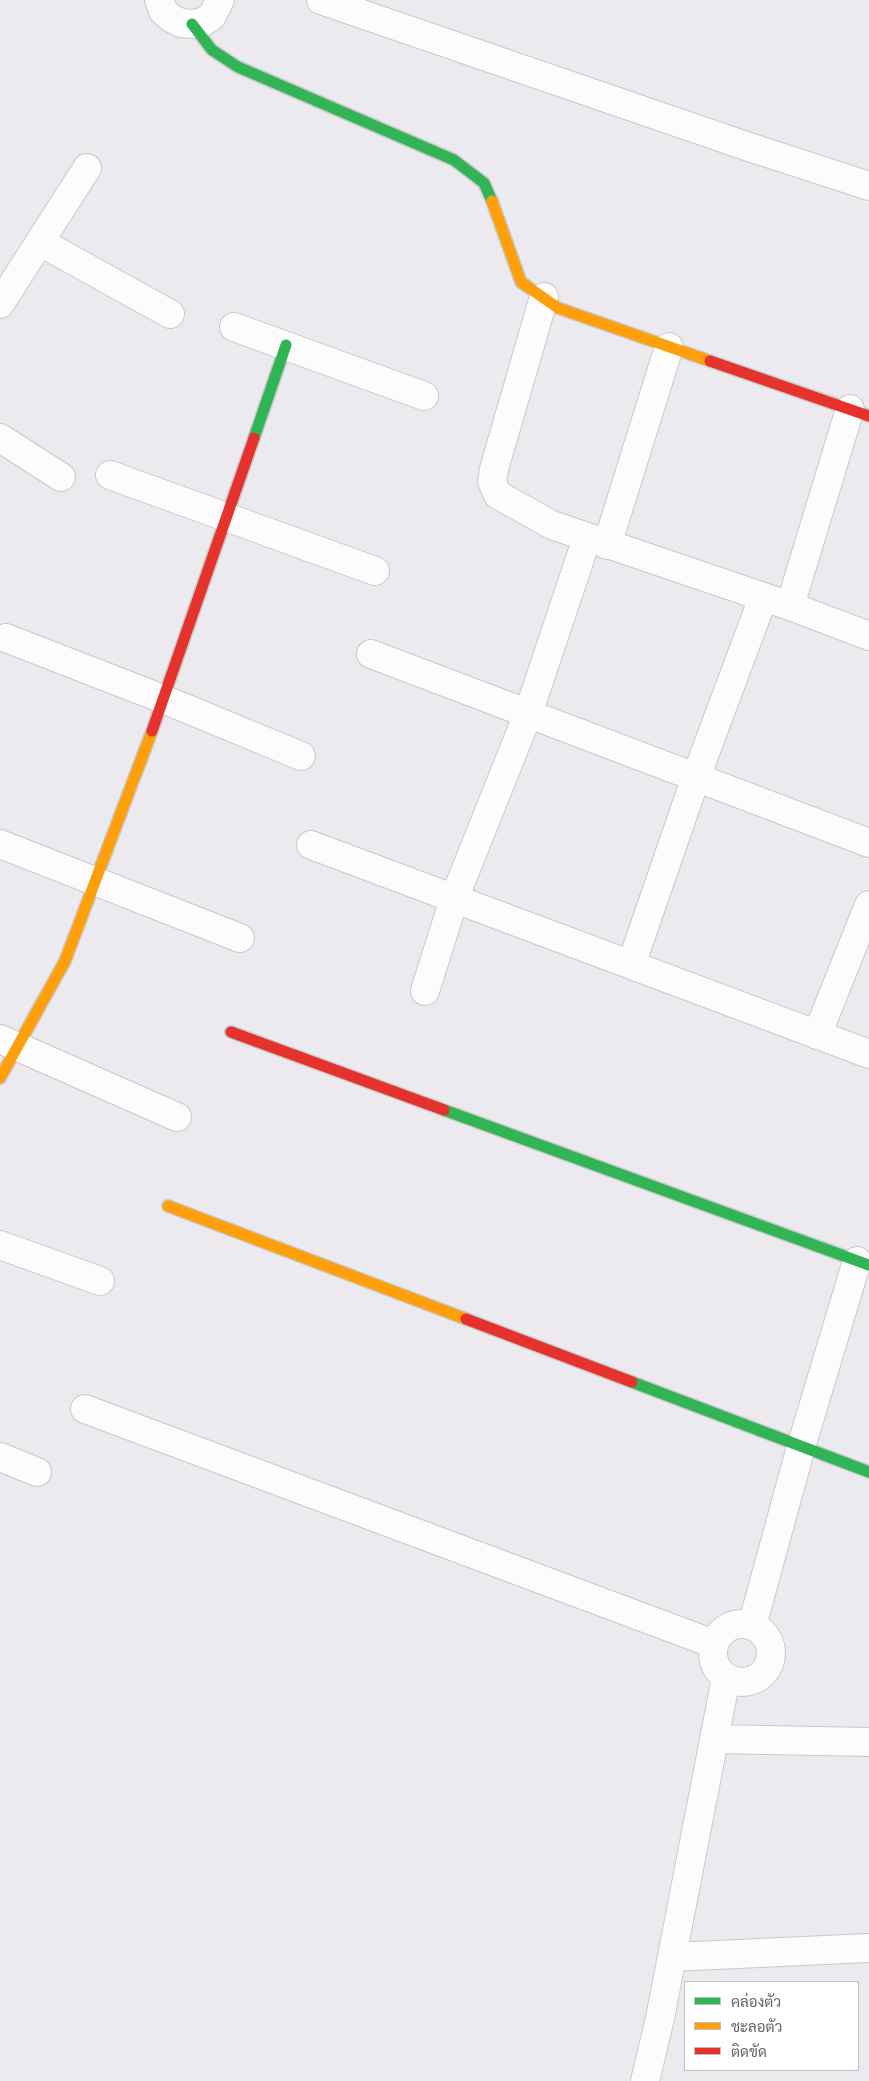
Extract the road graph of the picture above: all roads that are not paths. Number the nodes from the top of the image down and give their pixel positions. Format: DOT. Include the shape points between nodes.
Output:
graph roads {
  1 [pos="159,0"];
  2 [pos="220,0"];
  3 [pos="321,0"];
  4 [pos="192,24"];
  5 [pos="87,168"];
  6 [pos="869,186"];
  7 [pos="40,242"];
  8 [pos="544,297"];
  9 [pos="0,304"];
  10 [pos="170,314"];
  11 [pos="234,327"];
  12 [pos="286,346"];
  13 [pos="669,347"];
  14 [pos="424,396"];
  15 [pos="860,412"];
  16 [pos="0,438"];
  17 [pos="110,475"];
  18 [pos="62,477"];
  19 [pos="228,518"];
  20 [pos="597,541"];
  21 [pos="375,571"];
  22 [pos="763,598"];
  23 [pos="790,606"];
  24 [pos="869,636"];
  25 [pos="6,638"];
  26 [pos="371,654"];
  27 [pos="163,699"];
  28 [pos="528,714"];
  29 [pos="301,756"];
  30 [pos="696,777"];
  31 [pos="869,843"];
  32 [pos="0,844"];
  33 [pos="311,845"];
  34 [pos="95,881"];
  35 [pos="454,899"];
  36 [pos="869,905"];
  37 [pos="240,938"];
  38 [pos="631,965"];
  39 [pos="424,991"];
  40 [pos="231,1032"];
  41 [pos="817,1035"];
  42 [pos="9,1043"];
  43 [pos="869,1054"];
  44 [pos="0,1078"];
  45 [pos="177,1117"];
  46 [pos="168,1206"];
  47 [pos="0,1244"];
  48 [pos="863,1263"];
  49 [pos="100,1281"];
  50 [pos="85,1409"];
  51 [pos="801,1447"];
  52 [pos="0,1457"];
  53 [pos="37,1472"];
  54 [pos="869,1472"];
  55 [pos="752,1626"];
  56 [pos="714,1644"];
  57 [pos="726,1678"];
  58 [pos="715,1739"];
  59 [pos="869,1742"];
  60 [pos="869,1948"];
  61 [pos="672,1957"];
  62 [pos="645,2081"];
  1 -- 4 [label="street" via="163,11 171,18"];
  2 -- 4 [label="street" via="212,16"];
  3 -- 6 [label="street"];
  4 -- 8 [label="street" via="212,50 238,67 454,160 484,183 521,282"];
  5 -- 7 [label="street"];
  7 -- 9 [label="street"];
  7 -- 10 [label="street"];
  8 -- 13 [label="street" via="558,308"];
  8 -- 20 [label="street" via="492,482 498,495 552,526"];
  11 -- 12 [label="street"];
  12 -- 14 [label="street"];
  12 -- 19 [label="street"];
  13 -- 15 [label="street"];
  13 -- 20 [label="street"];
  15 -- 23 [label="street"];
  16 -- 18 [label="street"];
  17 -- 19 [label="street"];
  19 -- 21 [label="street"];
  19 -- 27 [label="street"];
  20 -- 22 [label="street"];
  20 -- 28 [label="street"];
  22 -- 23 [label="street"];
  22 -- 30 [label="street"];
  23 -- 24 [label="street"];
  25 -- 27 [label="street"];
  26 -- 28 [label="street"];
  27 -- 29 [label="street"];
  27 -- 34 [label="street"];
  28 -- 30 [label="street"];
  28 -- 35 [label="street"];
  30 -- 31 [label="street"];
  30 -- 38 [label="street"];
  32 -- 34 [label="street"];
  33 -- 35 [label="street"];
  34 -- 37 [label="street"];
  34 -- 42 [label="street" via="65,961"];
  35 -- 38 [label="street"];
  35 -- 39 [label="street"];
  36 -- 41 [label="street"];
  38 -- 41 [label="street"];
  40 -- 48 [label="street"];
  41 -- 43 [label="street"];
  42 -- 44 [label="street"];
  42 -- 45 [label="street"];
  46 -- 51 [label="street"];
  47 -- 49 [label="street"];
  48 -- 51 [label="street"];
  50 -- 56 [label="street"];
  51 -- 54 [label="street"];
  51 -- 55 [label="street"];
  52 -- 53 [label="street"];
  55 -- 56 [label="street" via="733,1625 724,1629"];
  55 -- 57 [label="street" via="761,1630 771,1647 768,1666 754,1679 745,1682"];
  56 -- 57 [label="street" via="714,1664"];
  57 -- 58 [label="street"];
  58 -- 59 [label="street"];
  58 -- 61 [label="street"];
  60 -- 61 [label="street"];
  61 -- 62 [label="street"];
}
